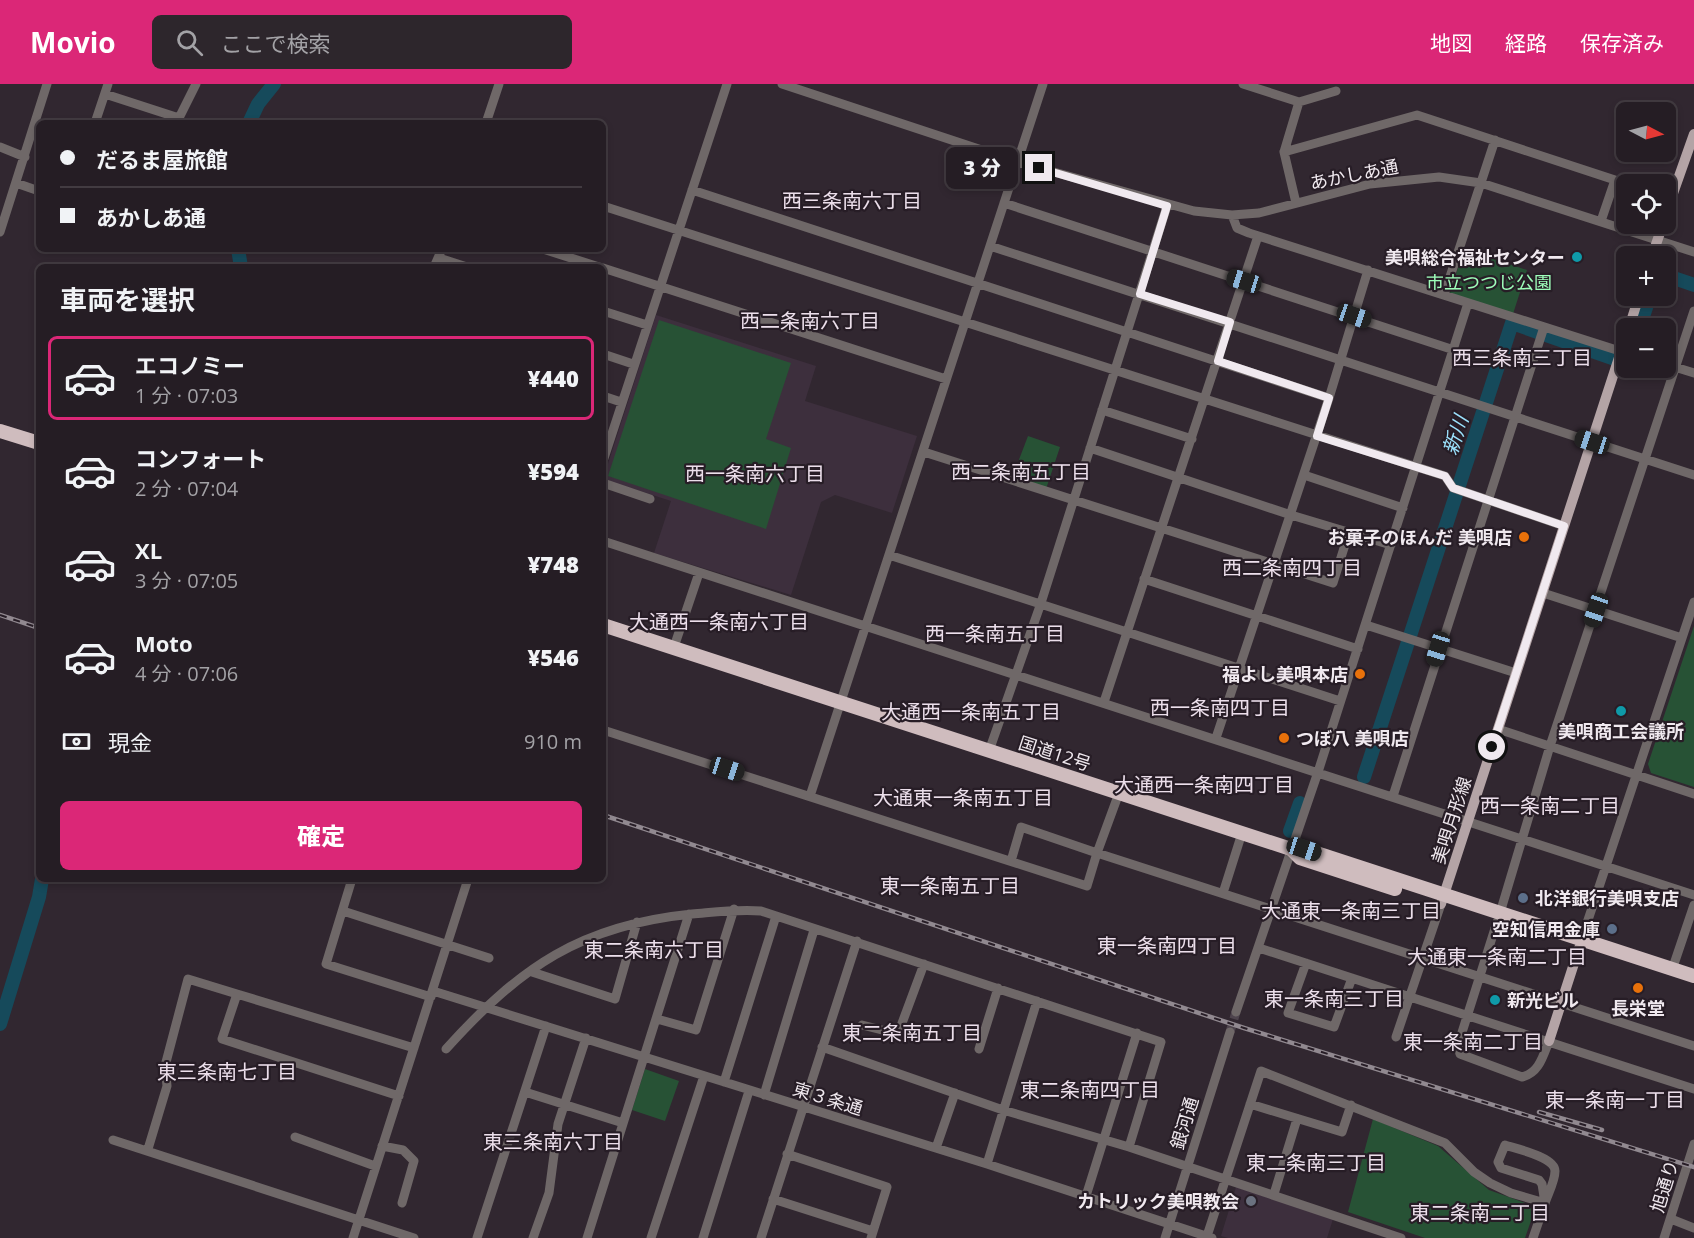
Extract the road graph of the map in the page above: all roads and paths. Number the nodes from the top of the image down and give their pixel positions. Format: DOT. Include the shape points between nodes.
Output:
graph roads {
  1 [pos="47,84"];
  2 [pos="196,84"];
  3 [pos="499,84"];
  4 [pos="727,84"];
  5 [pos="782,84"];
  6 [pos="1043,84"];
  7 [pos="1243,84"];
  8 [pos="107,89"];
  9 [pos="1336,91"];
  10 [pos="1299,102"];
  11 [pos="36,120"];
  12 [pos="36,120"];
  13 [pos="96,120"];
  14 [pos="176,120"];
  15 [pos="178,120"];
  16 [pos="487,120"];
  17 [pos="1694,134"];
  18 [pos="1495,140"];
  19 [pos="0,147"];
  20 [pos="1284,152"];
  21 [pos="25,157"];
  22 [pos="1018,162"];
  23 [pos="16,183"];
  24 [pos="1480,183"];
  25 [pos="1676,185"];
  26 [pos="36,190"];
  27 [pos="692,190"];
  28 [pos="1004,203"];
  29 [pos="1296,203"];
  30 [pos="1167,206"];
  31 [pos="606,207"];
  32 [pos="1232,215"];
  33 [pos="1601,221"];
  34 [pos="680,231"];
  35 [pos="0,232"];
  36 [pos="1660,234"];
  37 [pos="1258,236"];
  38 [pos="1658,239"];
  39 [pos="990,246"];
  40 [pos="1656,246"];
  41 [pos="552,252"];
  42 [pos="1694,252"];
  43 [pos="1152,253"];
  44 [pos="438,258"];
  45 [pos="457,264"];
  46 [pos="589,264"];
  47 [pos="606,270"];
  48 [pos="1368,270"];
  49 [pos="1244,281"];
  50 [pos="978,283"];
  51 [pos="660,286"];
  52 [pos="1140,294"];
  53 [pos="1444,295"];
  54 [pos="1468,303"];
  55 [pos="1694,311"];
  56 [pos="606,312"];
  57 [pos="1354,316"];
  58 [pos="963,321"];
  59 [pos="1230,322"];
  60 [pos="647,325"];
  61 [pos="1544,327"];
  62 [pos="1127,332"];
  63 [pos="1454,350"];
  64 [pos="1616,350"];
  65 [pos="606,355"];
  66 [pos="1341,359"];
  67 [pos="1218,361"];
  68 [pos="633,364"];
  69 [pos="1676,364"];
  70 [pos="1676,367"];
  71 [pos="1114,371"];
  72 [pos="1694,373"];
  73 [pos="1616,374"];
  74 [pos="1671,378"];
  75 [pos="946,379"];
  76 [pos="1441,392"];
  77 [pos="606,397"];
  78 [pos="1329,398"];
  79 [pos="1205,399"];
  80 [pos="621,402"];
  81 [pos="1102,410"];
  82 [pos="1514,417"];
  83 [pos="0,431"];
  84 [pos="1317,436"];
  85 [pos="1192,439"];
  86 [pos="36,442"];
  87 [pos="606,442"];
  88 [pos="1592,442"];
  89 [pos="1090,448"];
  90 [pos="924,452"];
  91 [pos="1645,460"];
  92 [pos="1416,467"];
  93 [pos="1304,475"];
  94 [pos="1694,475"];
  95 [pos="1178,478"];
  96 [pos="606,484"];
  97 [pos="650,499"];
  98 [pos="1487,500"];
  99 [pos="1073,502"];
  100 [pos="1403,508"];
  101 [pos="1291,515"];
  102 [pos="1564,526"];
  103 [pos="1160,530"];
  104 [pos="1349,532"];
  105 [pos="606,542"];
  106 [pos="1391,545"];
  107 [pos="889,555"];
  108 [pos="1274,564"];
  109 [pos="699,573"];
  110 [pos="1144,579"];
  111 [pos="1543,593"];
  112 [pos="1694,602"];
  113 [pos="1041,603"];
  114 [pos="1596,610"];
  115 [pos="1256,615"];
  116 [pos="867,625"];
  117 [pos="1366,625"];
  118 [pos="606,626"];
  119 [pos="1126,631"];
  120 [pos="1682,638"];
  121 [pos="674,647"];
  122 [pos="1358,649"];
  123 [pos="1438,649"];
  124 [pos="1238,668"];
  125 [pos="1516,673"];
  126 [pos="1016,674"];
  127 [pos="1340,701"];
  128 [pos="841,702"];
  129 [pos="1104,702"];
  130 [pos="1498,729"];
  131 [pos="606,731"];
  132 [pos="1215,738"];
  133 [pos="1550,746"];
  134 [pos="989,751"];
  135 [pos="1318,772"];
  136 [pos="1636,774"];
  137 [pos="1119,793"];
  138 [pos="1694,794"];
  139 [pos="810,796"];
  140 [pos="1393,796"];
  141 [pos="1468,821"];
  142 [pos="1242,833"];
  143 [pos="1523,838"];
  144 [pos="1291,849"];
  145 [pos="1097,853"];
  146 [pos="1011,861"];
  147 [pos="1607,865"];
  148 [pos="351,882"];
  149 [pos="467,882"];
  150 [pos="1223,893"];
  151 [pos="1694,895"];
  152 [pos="1443,899"];
  153 [pos="1694,905"];
  154 [pos="1272,908"];
  155 [pos="734,909"];
  156 [pos="343,911"];
  157 [pos="689,914"];
  158 [pos="776,916"];
  159 [pos="1499,917"];
  160 [pos="638,922"];
  161 [pos="814,930"];
  162 [pos="856,941"];
  163 [pos="448,944"];
  164 [pos="1580,944"];
  165 [pos="1259,948"];
  166 [pos="489,958"];
  167 [pos="1423,959"];
  168 [pos="924,963"];
  169 [pos="1306,963"];
  170 [pos="1672,970"];
  171 [pos="532,972"];
  172 [pos="1480,976"];
  173 [pos="1694,976"];
  174 [pos="1352,978"];
  175 [pos="1694,986"];
  176 [pos="998,988"];
  177 [pos="237,994"];
  178 [pos="432,994"];
  179 [pos="1409,996"];
  180 [pos="1037,1001"];
  181 [pos="1561,1002"];
  182 [pos="485,1006"];
  183 [pos="1236,1012"];
  184 [pos="1468,1015"];
  185 [pos="657,1019"];
  186 [pos="862,1025"];
  187 [pos="546,1026"];
  188 [pos="1230,1032"];
  189 [pos="1137,1033"];
  190 [pos="1396,1037"];
  191 [pos="586,1038"];
  192 [pos="1549,1041"];
  193 [pos="1694,1046"];
  194 [pos="822,1047"];
  195 [pos="414,1048"];
  196 [pos="446,1049"];
  197 [pos="979,1049"];
  198 [pos="644,1056"];
  199 [pos="704,1076"];
  200 [pos="724,1082"];
  201 [pos="1694,1089"];
  202 [pos="749,1091"];
  203 [pos="525,1092"];
  204 [pos="955,1094"];
  205 [pos="764,1095"];
  206 [pos="399,1096"];
  207 [pos="564,1104"];
  208 [pos="1250,1104"];
  209 [pos="1352,1105"];
  210 [pos="802,1107"];
  211 [pos="1003,1110"];
  212 [pos="1297,1119"];
  213 [pos="623,1123"];
  214 [pos="295,1137"];
  215 [pos="113,1140"];
  216 [pos="1103,1141"];
  217 [pos="1694,1144"];
  218 [pos="382,1146"];
  219 [pos="1129,1147"];
  220 [pos="936,1148"];
  221 [pos="148,1149"];
  222 [pos="787,1154"];
  223 [pos="987,1164"];
  224 [pos="375,1166"];
  225 [pos="1187,1168"];
  226 [pos="1226,1180"];
  227 [pos="1274,1194"];
  228 [pos="1086,1196"];
  229 [pos="773,1199"];
  230 [pos="402,1203"];
  231 [pos="1545,1203"];
  232 [pos="1671,1219"];
  233 [pos="359,1220"];
  234 [pos="1169,1224"];
  235 [pos="1694,1228"];
  236 [pos="872,1234"];
  237 [pos="1210,1237"];
  238 [pos="353,1238"];
  239 [pos="414,1238"];
  240 [pos="477,1238"];
  241 [pos="533,1238"];
  242 [pos="587,1238"];
  243 [pos="651,1238"];
  244 [pos="703,1238"];
  245 [pos="761,1238"];
  246 [pos="1165,1238"];
  247 [pos="1401,1238"];
  248 [pos="1533,1238"];
  249 [pos="1664,1238"];
  1 -- 11 [label="street"];
  2 -- 15 [label="street"];
  3 -- 16 [label="street"];
  4 -- 27 [label="street"];
  5 -- 22 [label="street, あかしあ通"];
  6 -- 22 [label="street"];
  7 -- 10 [label="street"];
  8 -- 13 [label="street"];
  8 -- 14 [label="street"];
  9 -- 10 [label="street"];
  10 -- 20 [label="street"];
  12 -- 21 [label="street"];
  17 -- 25 [label="main road"];
  18 -- 20 [label="street" via="1417,115"];
  18 -- 24 [label="street"];
  18 -- 33 [label="street" via="1615,180"];
  19 -- 21 [label="street"];
  20 -- 29 [label="street"];
  21 -- 23 [label="street"];
  22 -- 28 [label="street"];
  22 -- 30 [label="street, あかしあ通"];
  23 -- 26 [label="street"];
  23 -- 35 [label="street"];
  24 -- 29 [label="street, あかしあ通" via="1421,178 1370,184"];
  24 -- 33 [label="street, あかしあ通"];
  24 -- 53 [label="street"];
  27 -- 34 [label="street"];
  27 -- 50 [label="street"];
  28 -- 39 [label="street"];
  28 -- 43 [label="street"];
  29 -- 32 [label="street, あかしあ通" via="1259,213"];
  30 -- 32 [label="street, あかしあ通"];
  30 -- 43 [label="street"];
  31 -- 34 [label="street"];
  32 -- 37 [label="street" via="1237,228"];
  33 -- 38 [label="street, あかしあ通"];
  34 -- 51 [label="street"];
  34 -- 58 [label="street"];
  36 -- 38 [label="main road"];
  37 -- 48 [label="street"];
  37 -- 49 [label="street"];
  38 -- 40 [label="main road"];
  38 -- 42 [label="street, あかしあ通"];
  39 -- 50 [label="street"];
  39 -- 52 [label="street"];
  41 -- 46 [label="street"];
  43 -- 49 [label="street"];
  43 -- 52 [label="street"];
  44 -- 45 [label="street"];
  47 -- 51 [label="street"];
  48 -- 53 [label="street"];
  48 -- 57 [label="street"];
  49 -- 57 [label="street"];
  49 -- 59 [label="street"];
  50 -- 58 [label="street"];
  50 -- 62 [label="street"];
  51 -- 60 [label="street"];
  51 -- 75 [label="street"];
  52 -- 59 [label="street"];
  52 -- 62 [label="street"];
  53 -- 54 [label="street"];
  54 -- 61 [label="street"];
  54 -- 63 [label="street"];
  55 -- 69 [label="street"];
  56 -- 60 [label="street"];
  57 -- 63 [label="street"];
  57 -- 66 [label="street"];
  58 -- 71 [label="street"];
  58 -- 75 [label="street"];
  59 -- 66 [label="street"];
  59 -- 67 [label="street"];
  60 -- 68 [label="street"];
  61 -- 64 [label="street"];
  61 -- 82 [label="street"];
  62 -- 67 [label="street"];
  62 -- 71 [label="street"];
  63 -- 76 [label="street"];
  65 -- 68 [label="street"];
  66 -- 76 [label="street"];
  66 -- 78 [label="street"];
  67 -- 78 [label="street"];
  67 -- 79 [label="street"];
  68 -- 80 [label="street"];
  70 -- 72 [label="street"];
  71 -- 79 [label="street"];
  71 -- 81 [label="street"];
  73 -- 88 [label="main road, 美唄月形線"];
  74 -- 91 [label="street"];
  75 -- 90 [label="street"];
  76 -- 82 [label="street"];
  76 -- 92 [label="street"];
  77 -- 80 [label="street"];
  78 -- 84 [label="street"];
  79 -- 84 [label="street"];
  79 -- 85 [label="street"];
  80 -- 87 [label="street"];
  81 -- 85 [label="street"];
  81 -- 89 [label="street"];
  82 -- 88 [label="street"];
  82 -- 98 [label="street"];
  83 -- 86 [label="highway"];
  84 -- 92 [label="street"];
  84 -- 93 [label="street"];
  85 -- 95 [label="street"];
  88 -- 91 [label="street"];
  88 -- 102 [label="main road, 美唄月形線"];
  89 -- 95 [label="street"];
  89 -- 99 [label="street"];
  90 -- 99 [label="street"];
  90 -- 107 [label="street"];
  91 -- 94 [label="street"];
  91 -- 114 [label="street"];
  92 -- 98 [label="street" via="1445,476 1453,488"];
  92 -- 100 [label="street"];
  93 -- 100 [label="street"];
  93 -- 101 [label="street"];
  95 -- 101 [label="street"];
  95 -- 103 [label="street"];
  96 -- 97 [label="street"];
  98 -- 102 [label="street"];
  98 -- 123 [label="street"];
  99 -- 103 [label="street"];
  99 -- 113 [label="street"];
  100 -- 106 [label="street"];
  101 -- 104 [label="street"];
  101 -- 108 [label="street"];
  102 -- 111 [label="main road, 美唄月形線"];
  103 -- 108 [label="street"];
  103 -- 110 [label="street"];
  104 -- 106 [label="street"];
  104 -- 108 [label="street" via="1333,583"];
  105 -- 109 [label="street"];
  106 -- 117 [label="street"];
  107 -- 113 [label="street"];
  107 -- 116 [label="street"];
  108 -- 115 [label="street"];
  109 -- 116 [label="street"];
  109 -- 121 [label="street"];
  110 -- 115 [label="street"];
  110 -- 119 [label="street"];
  111 -- 114 [label="street"];
  111 -- 125 [label="main road, 美唄月形線"];
  112 -- 120 [label="street"];
  113 -- 119 [label="street"];
  113 -- 126 [label="street"];
  114 -- 120 [label="street"];
  114 -- 133 [label="street"];
  115 -- 122 [label="street"];
  115 -- 124 [label="street"];
  116 -- 126 [label="street"];
  116 -- 128 [label="street"];
  117 -- 122 [label="street"];
  117 -- 123 [label="street"];
  118 -- 121 [label="highway, 国道12号"];
  119 -- 124 [label="street"];
  119 -- 129 [label="street"];
  120 -- 136 [label="street"];
  121 -- 128 [label="highway, 国道12号"];
  122 -- 127 [label="street"];
  123 -- 125 [label="street"];
  123 -- 140 [label="street"];
  124 -- 127 [label="street"];
  124 -- 132 [label="street"];
  125 -- 130 [label="main road, 美唄月形線"];
  126 -- 129 [label="street"];
  126 -- 134 [label="street"];
  127 -- 135 [label="street"];
  128 -- 134 [label="highway, 国道12号"];
  128 -- 139 [label="street"];
  129 -- 132 [label="street"];
  130 -- 133 [label="street"];
  130 -- 141 [label="main road, 美唄月形線"];
  131 -- 139 [label="street"];
  132 -- 135 [label="street"];
  133 -- 136 [label="street"];
  133 -- 143 [label="street"];
  134 -- 137 [label="highway, 国道12号"];
  135 -- 140 [label="street"];
  135 -- 144 [label="street"];
  136 -- 138 [label="street"];
  136 -- 147 [label="street"];
  137 -- 142 [label="highway, 国道12号"];
  137 -- 145 [label="street"];
  139 -- 146 [label="street"];
  140 -- 141 [label="street"];
  141 -- 143 [label="street"];
  141 -- 152 [label="main road, 美唄月形線"];
  142 -- 144 [label="highway, 国道12号"];
  142 -- 150 [label="street"];
  143 -- 147 [label="street"];
  143 -- 159 [label="street"];
  144 -- 152 [label="highway, 国道12号" via="1304,849"];
  144 -- 154 [label="street"];
  145 -- 146 [label="street" via="1087,886"];
  145 -- 146 [label="street" via="1021,827"];
  145 -- 150 [label="street"];
  147 -- 151 [label="street"];
  147 -- 164 [label="street"];
  148 -- 156 [label="street"];
  149 -- 163 [label="street"];
  150 -- 154 [label="street"];
  152 -- 159 [label="highway, 国道12号"];
  152 -- 167 [label="street"];
  153 -- 170 [label="street"];
  154 -- 165 [label="street"];
  154 -- 167 [label="street"];
  155 -- 157 [label="street"];
  155 -- 158 [label="street"];
  155 -- 185 [label="street" via="696,1030"];
  156 -- 163 [label="street"];
  156 -- 178 [label="street, 東３条通" via="326,964"];
  157 -- 160 [label="street"];
  157 -- 185 [label="street"];
  158 -- 161 [label="street"];
  158 -- 200 [label="street"];
  159 -- 164 [label="highway, 国道12号"];
  159 -- 172 [label="street"];
  160 -- 171 [label="street" via="589,937 549,957"];
  160 -- 171 [label="street" via="615,999"];
  161 -- 162 [label="street"];
  161 -- 205 [label="street"];
  162 -- 168 [label="street"];
  162 -- 194 [label="street"];
  163 -- 166 [label="street"];
  163 -- 178 [label="street"];
  164 -- 170 [label="highway, 国道12号"];
  164 -- 175 [label="highway, 国道12号"];
  164 -- 181 [label="main road"];
  165 -- 169 [label="street"];
  165 -- 183 [label="street"];
  167 -- 172 [label="street"];
  167 -- 179 [label="street"];
  168 -- 176 [label="street"];
  168 -- 186 [label="street" via="898,1034"];
  169 -- 174 [label="street"];
  169 -- 174 [label="street" via="1288,1013 1334,1027"];
  170 -- 173 [label="highway, 国道12号"];
  171 -- 182 [label="street"];
  172 -- 181 [label="street"];
  172 -- 184 [label="street"];
  174 -- 179 [label="street"];
  176 -- 180 [label="street"];
  176 -- 197 [label="street"];
  177 -- 195 [label="street"];
  177 -- 206 [label="street" via="222,1039"];
  177 -- 221 [label="street" via="188,979 165,1066 167,1086"];
  178 -- 182 [label="street, 東３条通"];
  178 -- 195 [label="street"];
  179 -- 184 [label="street"];
  179 -- 190 [label="street"];
  180 -- 189 [label="street"];
  180 -- 211 [label="street"];
  181 -- 192 [label="main road"];
  181 -- 193 [label="street"];
  182 -- 187 [label="street, 東３条通"];
  182 -- 196 [label="street"];
  184 -- 192 [label="street"];
  184 -- 192 [label="street" via="1458,1045 1460,1054 1504,1072 1529,1076 1539,1067"];
  185 -- 198 [label="street"];
  187 -- 191 [label="street, 東３条通"];
  187 -- 203 [label="street"];
  188 -- 225 [label="street, 銀河通"];
  189 -- 216 [label="street"];
  189 -- 219 [label="street" via="1161,1042"];
  191 -- 198 [label="street, 東３条通"];
  191 -- 207 [label="street"];
  192 -- 201 [label="street"];
  194 -- 204 [label="street"];
  194 -- 210 [label="street"];
  195 -- 206 [label="street"];
  198 -- 199 [label="street, 東３条通"];
  198 -- 213 [label="street"];
  199 -- 200 [label="street, 東３条通"];
  199 -- 243 [label="street"];
  200 -- 202 [label="street, 東３条通"];
  202 -- 205 [label="street, 東３条通"];
  202 -- 244 [label="street"];
  203 -- 207 [label="street"];
  203 -- 240 [label="street"];
  204 -- 211 [label="street"];
  204 -- 220 [label="street"];
  205 -- 210 [label="street, 東３条通"];
  206 -- 218 [label="street"];
  207 -- 213 [label="street"];
  207 -- 241 [label="street" via="549,1193"];
  208 -- 209 [label="street" via="1261,1071"];
  208 -- 212 [label="street"];
  208 -- 226 [label="street"];
  209 -- 212 [label="street" via="1342,1132"];
  209 -- 231 [label="street" via="1445,1143 1490,1183"];
  210 -- 220 [label="street, 東３条通"];
  210 -- 222 [label="street"];
  211 -- 216 [label="street"];
  211 -- 223 [label="street"];
  212 -- 227 [label="street"];
  213 -- 242 [label="street"];
  214 -- 224 [label="street"];
  215 -- 221 [label="street"];
  216 -- 219 [label="street"];
  216 -- 228 [label="street"];
  217 -- 232 [label="street, 旭通り"];
  218 -- 224 [label="street"];
  218 -- 230 [label="street" via="403,1150 414,1161"];
  219 -- 225 [label="street"];
  220 -- 223 [label="street, 東３条通"];
  221 -- 233 [label="street"];
  222 -- 229 [label="street"];
  222 -- 236 [label="street" via="887,1187"];
  223 -- 228 [label="street, 東３条通"];
  224 -- 233 [label="street"];
  225 -- 226 [label="street"];
  225 -- 234 [label="street, 銀河通"];
  226 -- 227 [label="street"];
  226 -- 237 [label="street"];
  227 -- 247 [label="street"];
  228 -- 234 [label="street, 東３条通"];
  229 -- 236 [label="street"];
  229 -- 245 [label="street"];
  231 -- 231 [label="street" via="1539,1180 1501,1168 1498,1162 1502,1148 1548,1159 1554,1165 1556,1172"];
  231 -- 248 [label="street"];
  232 -- 235 [label="street"];
  232 -- 249 [label="street, 旭通り"];
  233 -- 238 [label="street"];
  233 -- 239 [label="street"];
  234 -- 237 [label="street, 東３条通"];
  234 -- 246 [label="street, 銀河通"];
}
